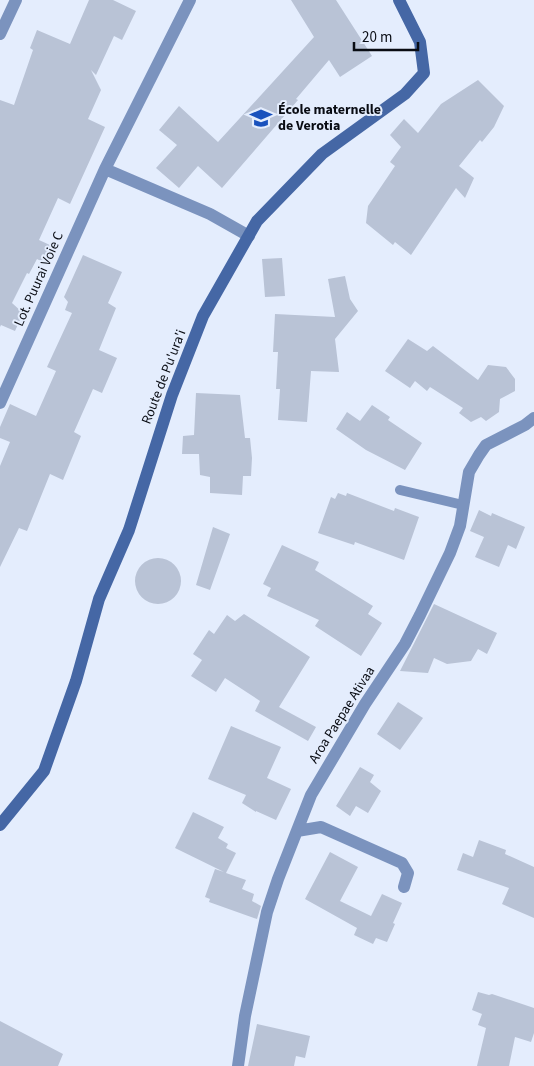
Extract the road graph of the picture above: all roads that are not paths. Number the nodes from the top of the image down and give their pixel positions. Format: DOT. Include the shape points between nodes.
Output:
graph roads {
  1 [pos="16,0"];
  2 [pos="190,0"];
  3 [pos="399,0"];
  4 [pos="0,34"];
  5 [pos="105,168"];
  6 [pos="249,236"];
  7 [pos="0,403"];
  8 [pos="534,418"];
  9 [pos="400,490"];
  10 [pos="463,505"];
  11 [pos="0,825"];
  12 [pos="297,831"];
  13 [pos="404,887"];
  14 [pos="238,1066"];
  1 -- 4 [label="street"];
  2 -- 5 [label="street, Lot. Puurai Voie C"];
  3 -- 6 [label="main road, Route de Pu'ura'i" via="420,42 424,73 405,94 322,154 257,222"];
  5 -- 6 [label="street" via="210,214"];
  5 -- 7 [label="street, Lot. Puurai Voie C"];
  6 -- 11 [label="main road, Route de Pu'ura'i" via="204,316 172,395 129,530 99,599 76,681 44,771"];
  8 -- 10 [label="street, Aroa Paepae Ativaa" via="486,445 469,472"];
  9 -- 10 [label="lane"];
  10 -- 12 [label="street, Aroa Paepae Ativaa" via="460,526 450,553 409,637 328,765 311,795"];
  12 -- 13 [label="street" via="321,828 402,863 408,873"];
  12 -- 14 [label="street, Aroa Paepae Ativaa" via="267,912"];
}
